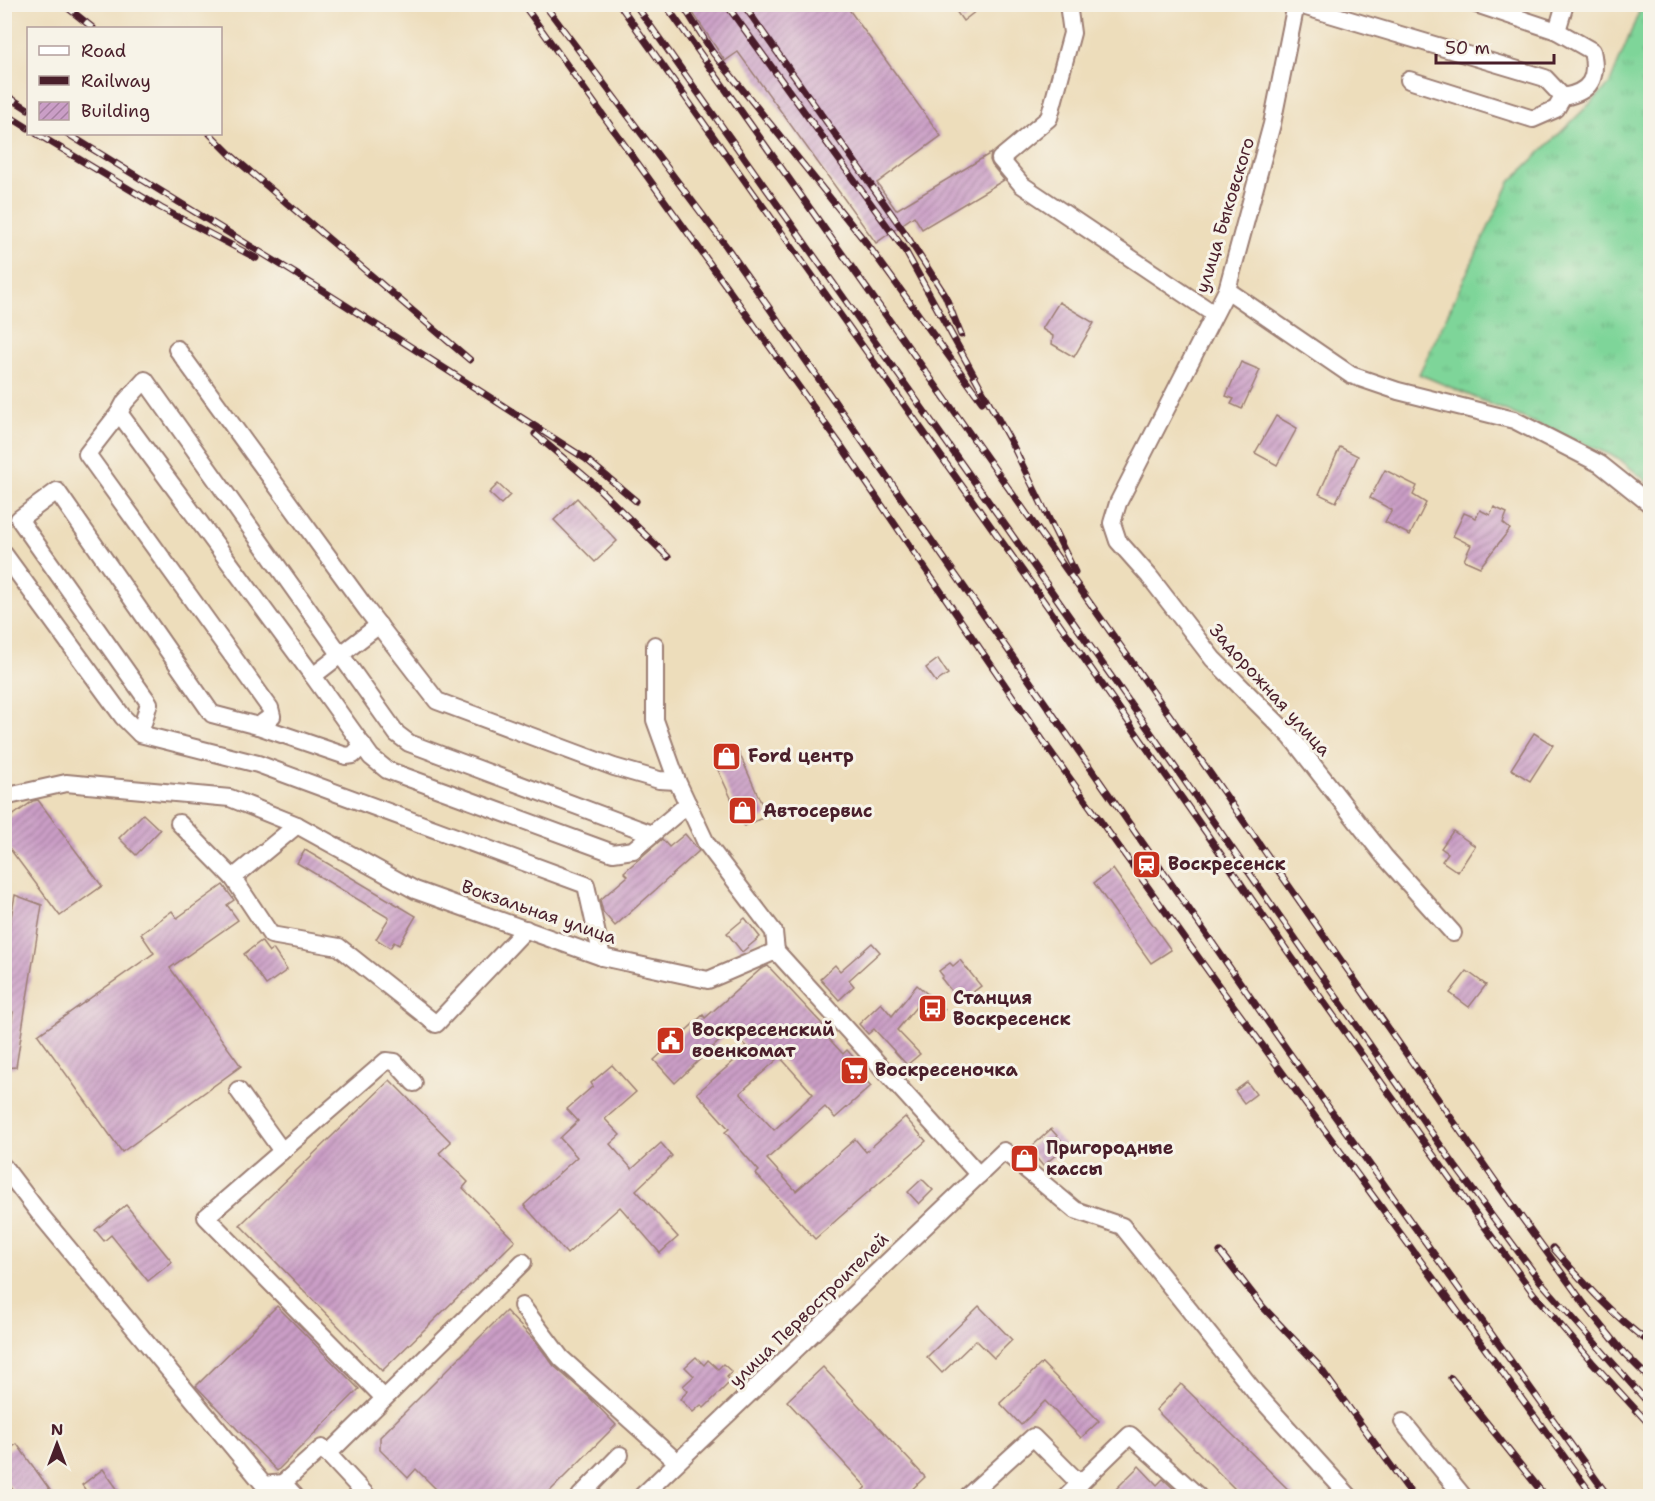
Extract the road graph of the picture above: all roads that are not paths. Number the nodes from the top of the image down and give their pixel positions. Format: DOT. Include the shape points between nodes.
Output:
graph roads {
  1 [pos="1068,4"];
  2 [pos="1296,4"];
  3 [pos="1476,4"];
  4 [pos="1565,4"];
  5 [pos="1557,31"];
  6 [pos="1409,80"];
  7 [pos="1563,97"];
  8 [pos="1227,290"];
  9 [pos="1214,314"];
  10 [pos="177,349"];
  11 [pos="119,413"];
  12 [pos="1650,504"];
  13 [pos="1112,523"];
  14 [pos="4,554"];
  15 [pos="379,625"];
  16 [pos="655,645"];
  17 [pos="340,656"];
  18 [pos="313,676"];
  19 [pos="258,726"];
  20 [pos="140,734"];
  21 [pos="363,745"];
  22 [pos="677,781"];
  23 [pos="4,797"];
  24 [pos="688,804"];
  25 [pos="179,822"];
  26 [pos="297,825"];
  27 [pos="652,834"];
  28 [pos="233,878"];
  29 [pos="526,929"];
  30 [pos="1453,933"];
  31 [pos="776,951"];
  32 [pos="603,957"];
  33 [pos="414,1083"];
  34 [pos="238,1090"];
  35 [pos="282,1151"];
  36 [pos="4,1167"];
  37 [pos="979,1175"];
  38 [pos="523,1262"];
  39 [pos="522,1306"];
  40 [pos="384,1398"];
  41 [pos="1403,1422"];
  42 [pos="328,1454"];
  43 [pos="620,1455"];
  44 [pos="677,1462"];
  45 [pos="283,1483"];
  46 [pos="1080,1484"];
  47 [pos="295,1497"];
  48 [pos="367,1497"];
  49 [pos="580,1497"];
  50 [pos="642,1497"];
  51 [pos="968,1497"];
  52 [pos="1067,1497"];
  53 [pos="1198,1497"];
  54 [pos="1349,1497"];
  55 [pos="1463,1497"];
  1 -- 9 [label="street" via="1072,33 1049,118 1000,159 1022,185"];
  2 -- 7 [label="street" via="1545,78"];
  2 -- 8 [label="street, улица Быковского" via="1272,124"];
  3 -- 5 [label="street"];
  4 -- 5 [label="street"];
  5 -- 7 [label="street" via="1592,51 1596,66 1589,86"];
  6 -- 7 [label="street" via="1533,119 1556,109"];
  8 -- 9 [label="street, улица Быковского"];
  8 -- 12 [label="street" via="1351,375 1514,420 1600,464"];
  9 -- 13 [label="street, улица Быковского" via="1118,503"];
  10 -- 15 [label="street"];
  11 -- 17 [label="street" via="145,380"];
  11 -- 18 [label="street"];
  11 -- 19 [label="street" via="87,454 270,708 272,716"];
  13 -- 30 [label="street, Задорожная улица" via="1118,541 1213,659 1291,737 1384,856"];
  14 -- 20 [label="street" via="123,717"];
  15 -- 17 [label="street"];
  15 -- 22 [label="street" via="437,701 614,767"];
  16 -- 22 [label="street" via="655,720"];
  17 -- 18 [label="street"];
  17 -- 27 [label="street" via="397,734 409,743"];
  18 -- 21 [label="street"];
  19 -- 20 [label="street" via="212,714 57,491 19,519 149,703"];
  19 -- 21 [label="street" via="346,756"];
  20 -- 32 [label="street" via="258,764 586,885"];
  21 -- 27 [label="street" via="387,770 613,853 633,850"];
  22 -- 24 [label="street"];
  23 -- 26 [label="street, Вокзальная улица" via="66,783 230,798"];
  24 -- 27 [label="street"];
  24 -- 31 [label="street" via="706,843 774,932"];
  25 -- 28 [label="street"];
  26 -- 28 [label="street"];
  26 -- 29 [label="street, Вокзальная улица" via="415,890"];
  28 -- 29 [label="street" via="271,935 339,947 436,1024"];
  29 -- 32 [label="street, Вокзальная улица"];
  31 -- 32 [label="street, Вокзальная улица" via="708,980"];
  31 -- 37 [label="street"];
  33 -- 35 [label="street" via="396,1062 386,1061"];
  34 -- 35 [label="street"];
  35 -- 40 [label="street" via="206,1217"];
  36 -- 45 [label="street" via="264,1485"];
  37 -- 44 [label="street, улица Первостроителей"];
  37 -- 54 [label="street, улица Первостроителей" via="1004,1151 1075,1210 1122,1226 1255,1392"];
  38 -- 40 [label="street"];
  39 -- 44 [label="street" via="561,1358"];
  40 -- 42 [label="street"];
  41 -- 55 [label="street"];
  42 -- 45 [label="street" via="322,1448"];
  42 -- 48 [label="street"];
  43 -- 49 [label="street"];
  44 -- 50 [label="street, улица Первостроителей"];
  45 -- 47 [label="street"];
  46 -- 51 [label="street" via="1033,1437"];
  46 -- 52 [label="street"];
  46 -- 53 [label="street" via="1130,1435"];
}
